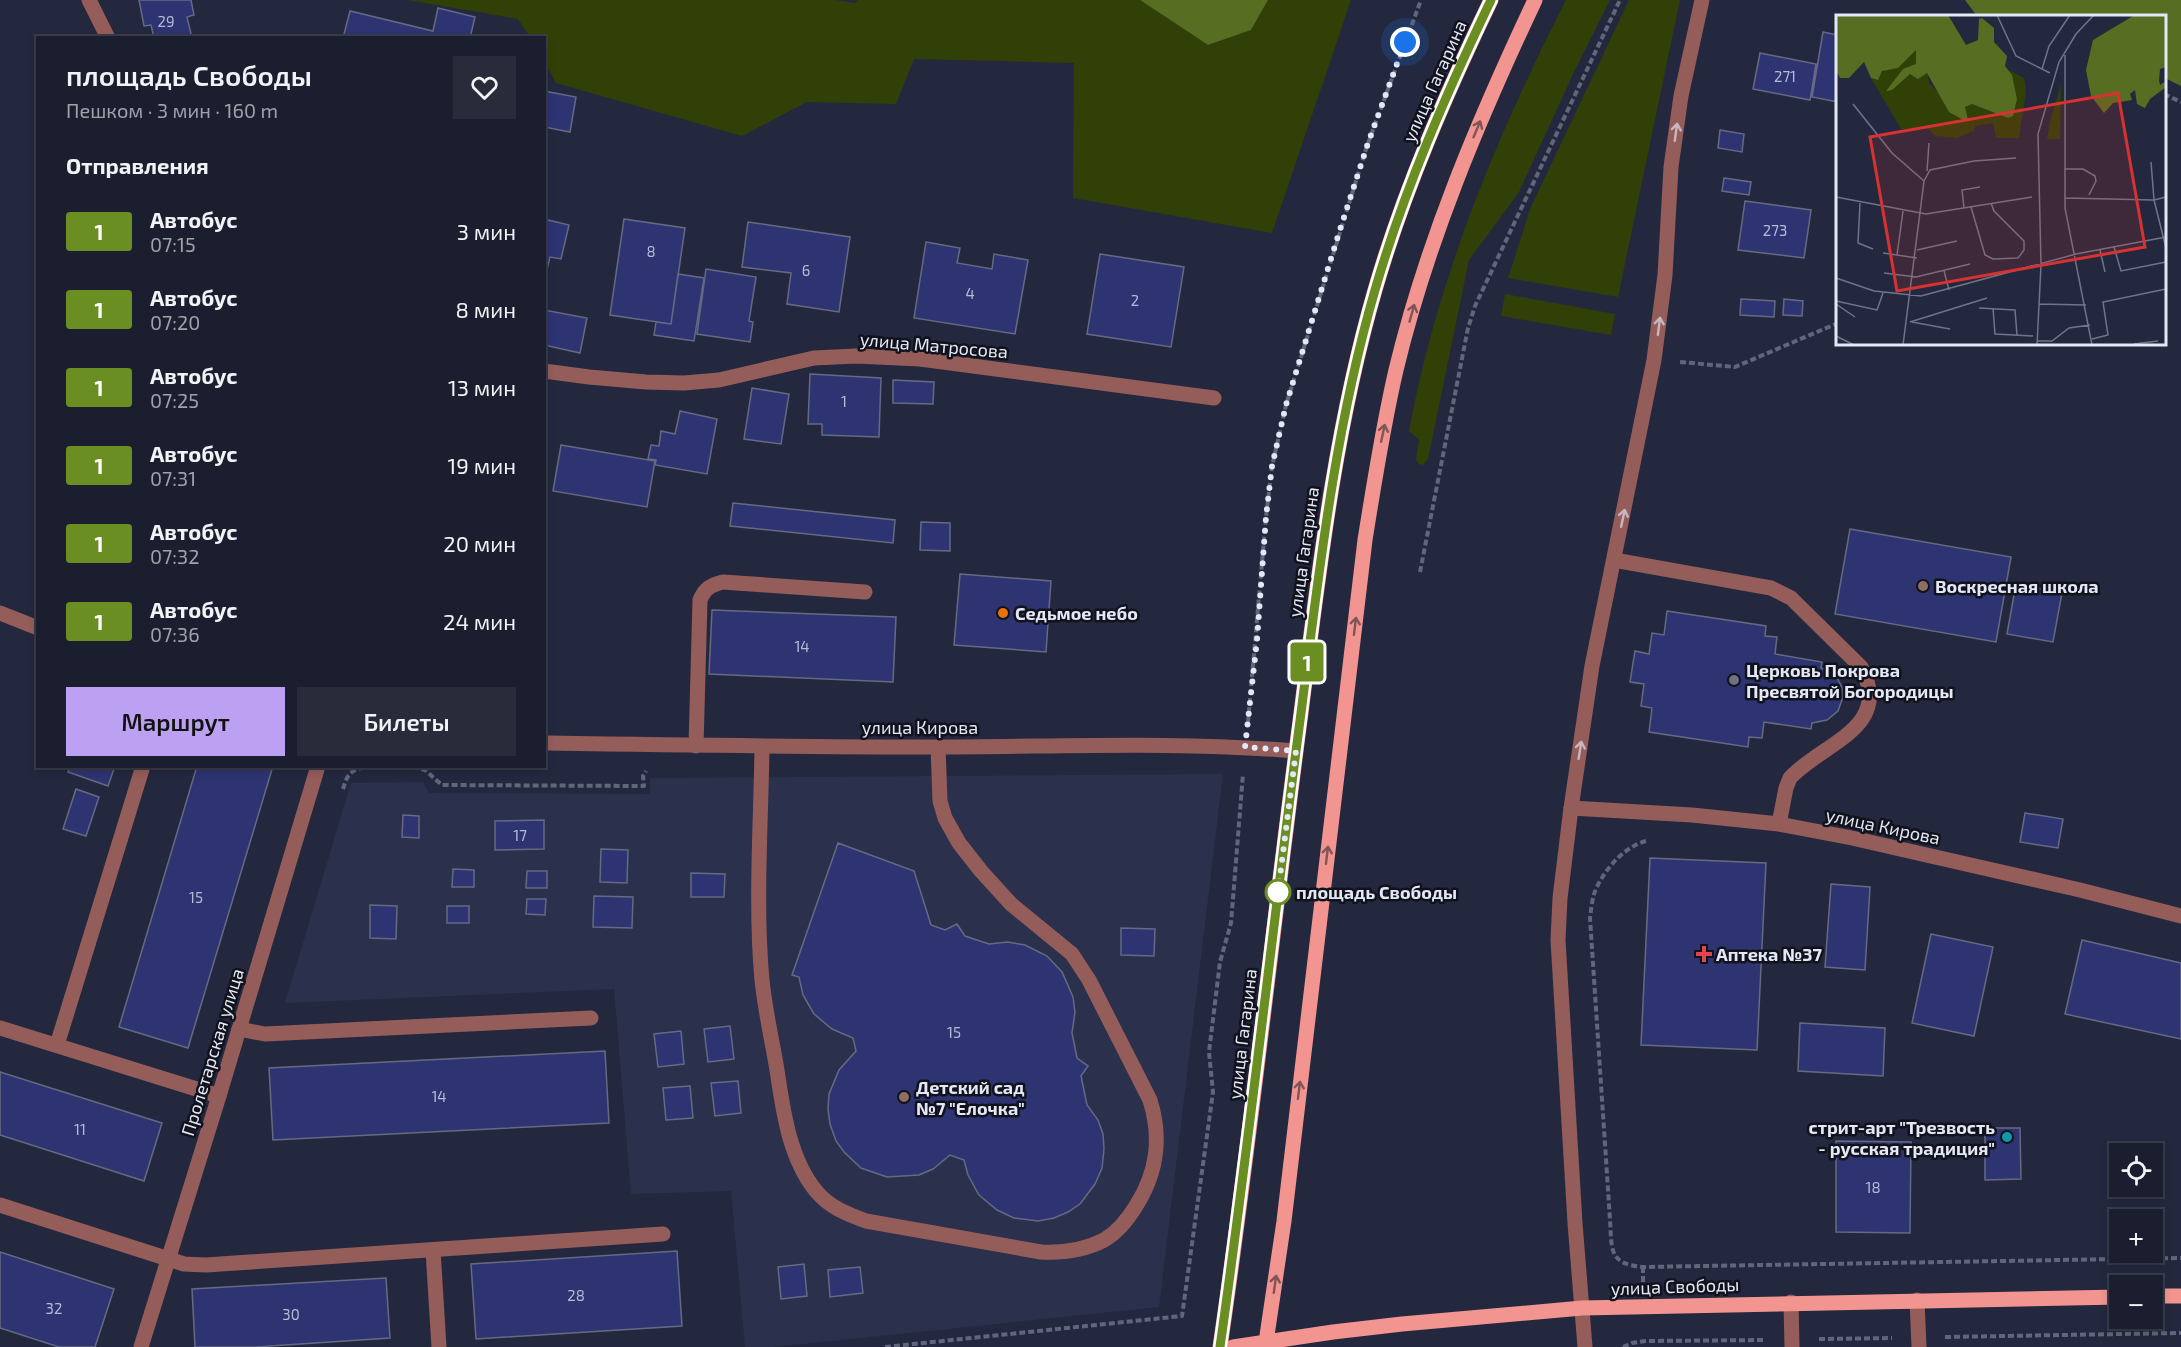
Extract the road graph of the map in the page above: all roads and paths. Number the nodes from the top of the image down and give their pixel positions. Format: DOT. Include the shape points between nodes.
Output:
graph roads {
  1 [pos="89,0"];
  2 [pos="1421,0"];
  3 [pos="1491,0"];
  4 [pos="1535,0"];
  5 [pos="1620,0"];
  6 [pos="1702,0"];
  7 [pos="107,36"];
  8 [pos="2166,95"];
  9 [pos="2181,102"];
  10 [pos="1836,324"];
  11 [pos="1654,360"];
  12 [pos="546,371"];
  13 [pos="1214,398"];
  14 [pos="1614,560"];
  15 [pos="1420,572"];
  16 [pos="865,592"];
  17 [pos="0,613"];
  18 [pos="36,627"];
  19 [pos="546,743"];
  20 [pos="696,746"];
  21 [pos="762,747"];
  22 [pos="938,747"];
  23 [pos="1245,747"];
  24 [pos="1296,751"];
  25 [pos="142,768"];
  26 [pos="317,768"];
  27 [pos="362,768"];
  28 [pos="417,768"];
  29 [pos="656,768"];
  30 [pos="341,794"];
  31 [pos="1571,808"];
  32 [pos="1779,824"];
  33 [pos="1651,840"];
  34 [pos="2181,916"];
  35 [pos="591,1018"];
  36 [pos="0,1028"];
  37 [pos="239,1029"];
  38 [pos="57,1045"];
  39 [pos="219,1096"];
  40 [pos="0,1205"];
  41 [pos="663,1234"];
  42 [pos="433,1250"];
  43 [pos="2181,1258"];
  44 [pos="169,1261"];
  45 [pos="2163,1296"];
  46 [pos="2181,1296"];
  47 [pos="2109,1297"];
  48 [pos="1917,1300"];
  49 [pos="1791,1302"];
  50 [pos="1582,1308"];
  51 [pos="1266,1342"];
  52 [pos="141,1347"];
  53 [pos="439,1347"];
  54 [pos="885,1347"];
  55 [pos="1220,1347"];
  56 [pos="1233,1347"];
  57 [pos="1585,1347"];
  58 [pos="1792,1347"];
  59 [pos="1919,1347"];
  1 -- 7 [label="street"];
  2 -- 23 [label="path" via="1349,202 1279,436 1266,517"];
  3 -- 24 [label="main road, улица Гагарина" via="1405,201 1358,354 1336,456"];
  51 -- 4 [label="main road, one-way" via="1284,1221 1365,540 1381,441 1396,369 1441,223 1497,81"];
  5 -- 15 [label="path" via="1474,306"];
  11 -- 6 [label="street, one-way" via="1665,275 1671,167 1681,96"];
  8 -- 9 [label="path"];
  10 -- 11 [label="path" via="1735,367"];
  14 -- 11 [label="street, one-way"];
  12 -- 13 [label="street, улица Матросова" via="684,382 719,380 814,358 855,356 931,361"];
  31 -- 14 [label="street, one-way" via="1592,666"];
  14 -- 32 [label="street" via="1771,588 1791,598 1861,667 1868,680 1867,711 1860,724 1790,778"];
  16 -- 20 [label="street" via="723,582 710,585 700,600"];
  17 -- 18 [label="street"];
  19 -- 20 [label="street, улица Кирова"];
  20 -- 21 [label="street, улица Кирова"];
  21 -- 22 [label="street, улица Кирова"];
  21 -- 22 [label="street" via="762,981 789,1134 807,1177 829,1203 866,1221 1041,1252 1084,1248 1118,1230 1143,1195 1157,1150 1156,1118 1089,980 1072,954 1011,904 981,871 945,818 940,801"];
  22 -- 23 [label="street, улица Кирова"];
  23 -- 24 [label="street, улица Кирова"];
  23 -- 54 [label="path" via="1231,923 1220,962 1209,1052 1214,1092 1182,1316"];
  24 -- 55 [label="main road, улица Гагарина"];
  25 -- 38 [label="street"];
  26 -- 37 [label="street, Пролетарская улица"];
  27 -- 30 [label="path" via="346,778"];
  28 -- 29 [label="path" via="426,770 442,785 644,786 643,776 647,770"];
  31 -- 32 [label="street, улица Кирова"];
  31 -- 50 [label="street" via="1558,940"];
  32 -- 34 [label="street, улица Кирова" via="1898,848"];
  33 -- 43 [label="path" via="1618,857 1594,894 1590,918 1610,1220 1613,1252 1618,1261 1643,1267"];
  35 -- 37 [label="street" via="265,1034"];
  36 -- 38 [label="street"];
  37 -- 39 [label="street, Пролетарская улица"];
  38 -- 39 [label="street"];
  39 -- 44 [label="street, Пролетарская улица"];
  40 -- 44 [label="street"];
  41 -- 42 [label="street"];
  42 -- 44 [label="street" via="206,1265"];
  42 -- 53 [label="street"];
  44 -- 52 [label="street, Пролетарская улица"];
  45 -- 46 [label="main road"];
  47 -- 48 [label="main road, улица Свободы"];
  48 -- 49 [label="main road, улица Свободы"];
  48 -- 59 [label="street"];
  49 -- 50 [label="main road, улица Свободы"];
  49 -- 58 [label="street"];
  50 -- 51 [label="main road, улица Свободы" via="1402,1324"];
  50 -- 57 [label="street"];
  51 -- 56 [label="main road, улица Свободы"];
}
